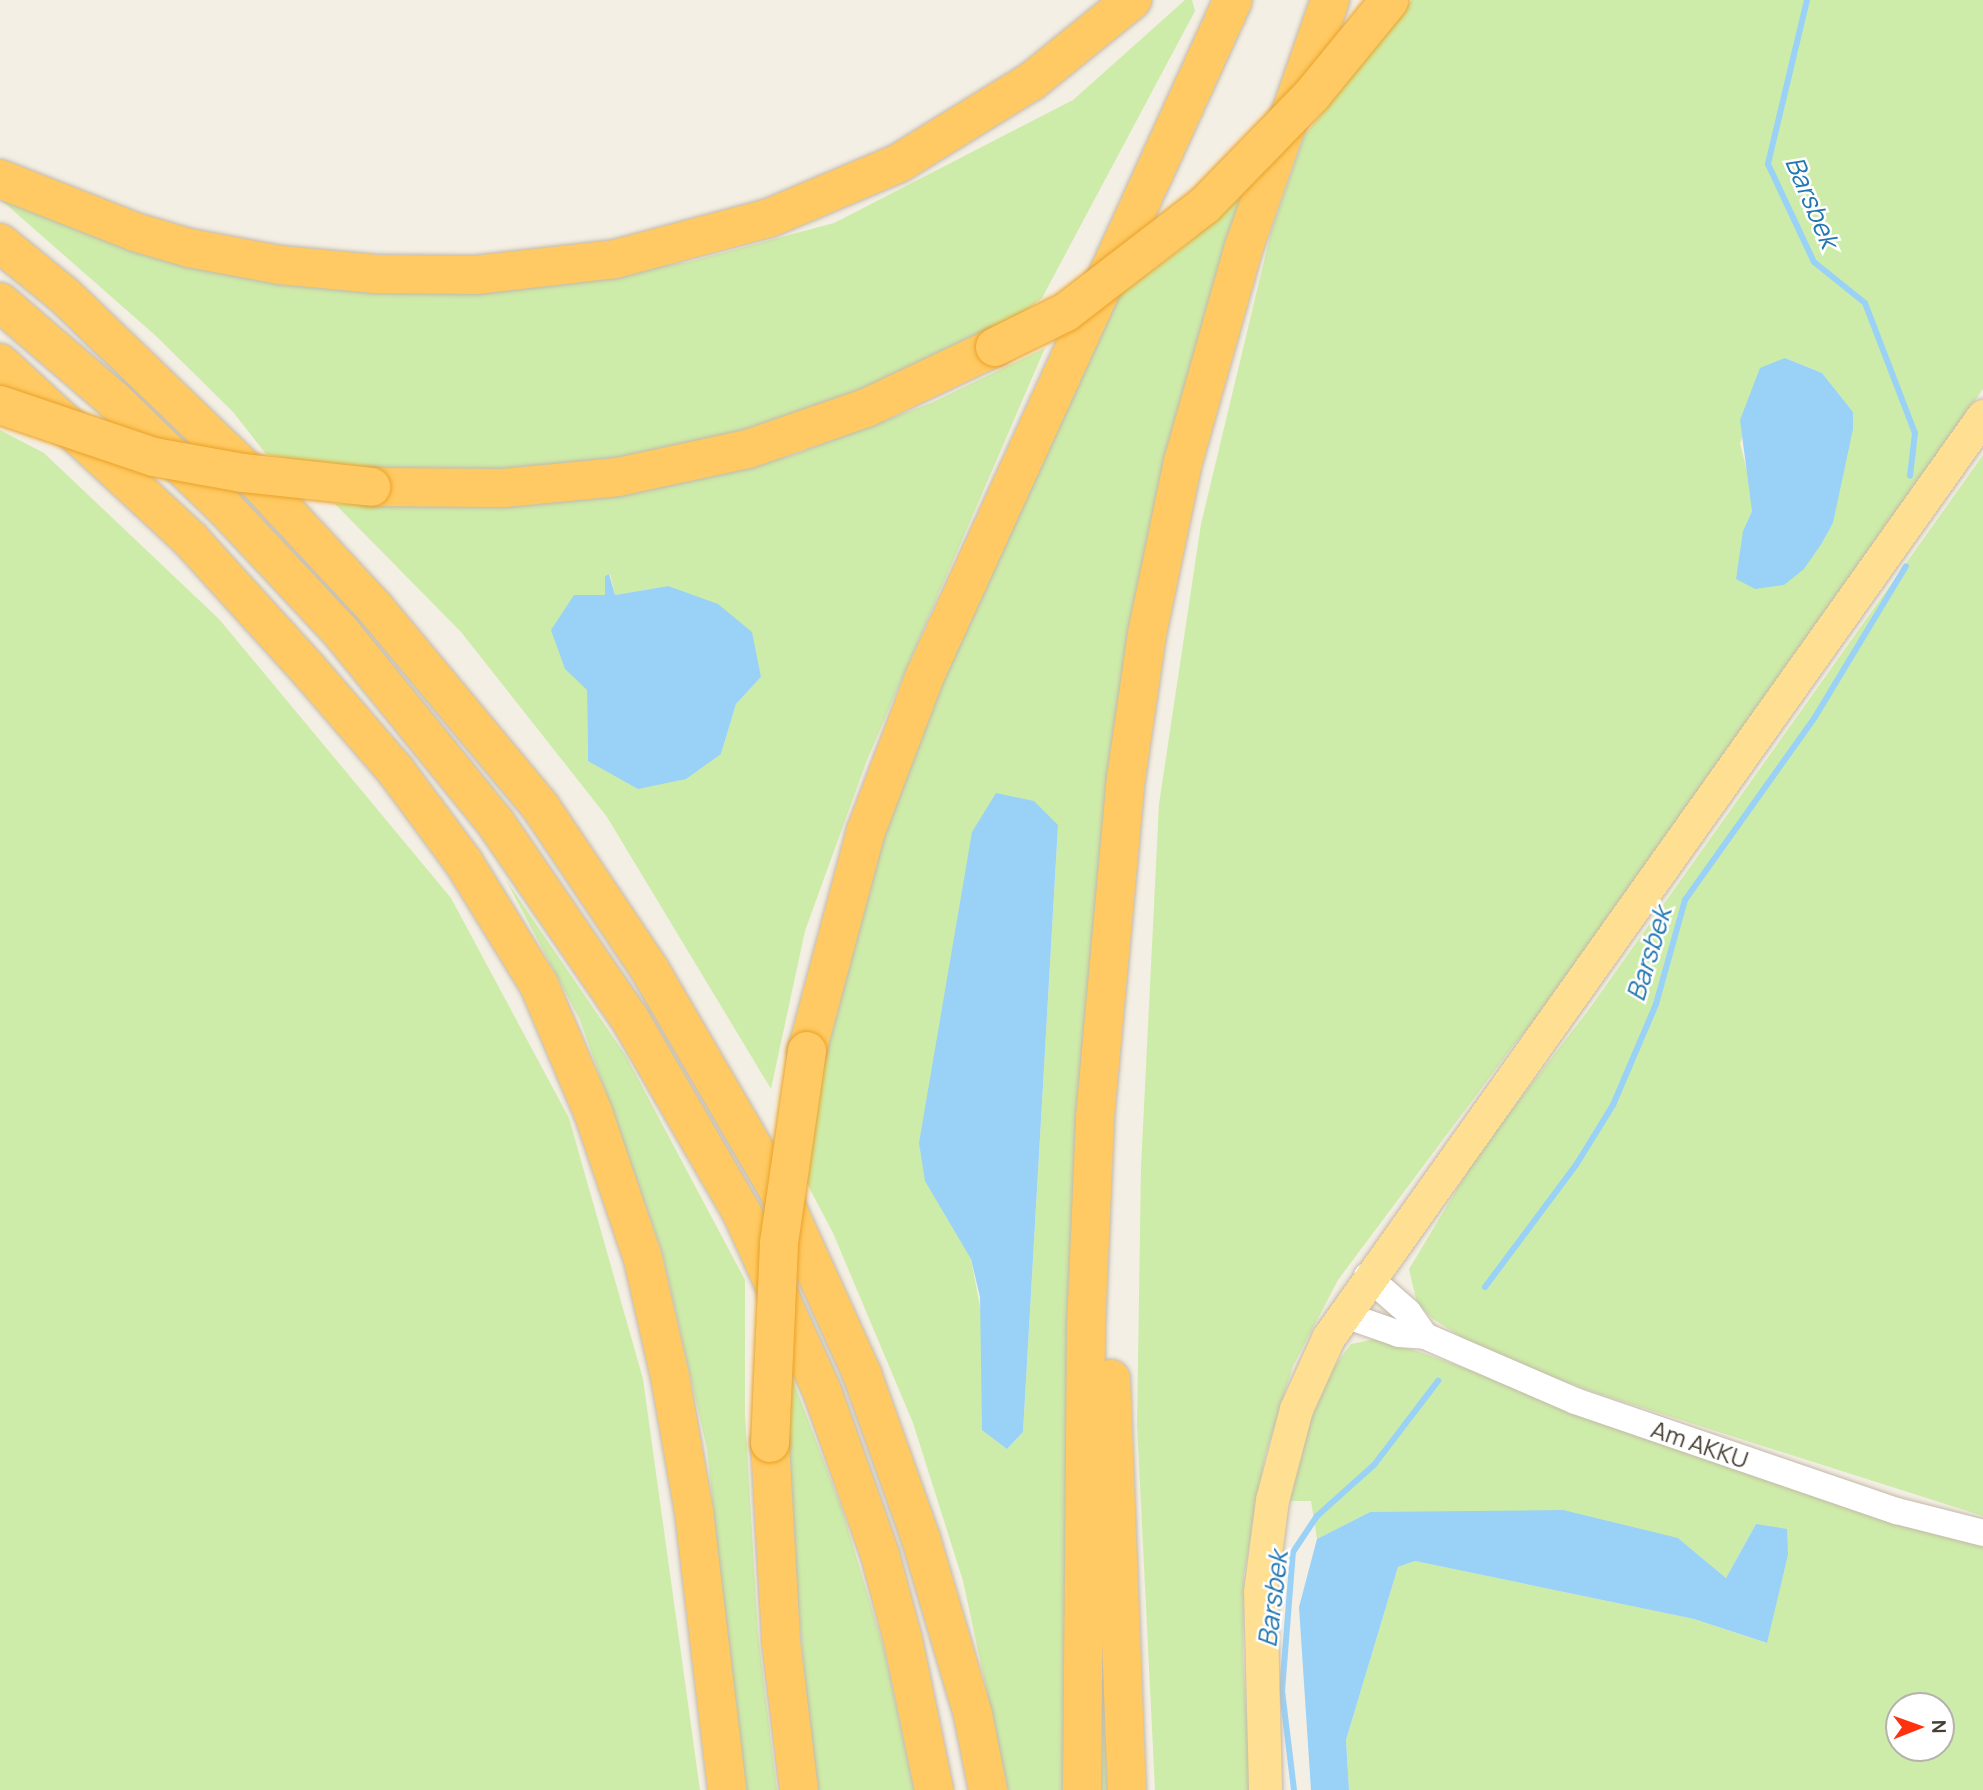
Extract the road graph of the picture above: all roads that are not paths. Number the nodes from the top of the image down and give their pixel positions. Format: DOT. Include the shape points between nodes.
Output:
graph roads {
  1 [pos="1132,0"];
  2 [pos="1233,0"];
  3 [pos="1330,0"];
  4 [pos="1389,0"];
  5 [pos="0,178"];
  6 [pos="0,243"];
  7 [pos="0,302"];
  8 [pos="0,363"];
  9 [pos="0,405"];
  10 [pos="1983,416"];
  11 [pos="1107,1015"];
  12 [pos="1367,1276"];
  13 [pos="1342,1314"];
  14 [pos="1425,1336"];
  15 [pos="1983,1533"];
  16 [pos="944,1619"];
  17 [pos="727,1790"];
  18 [pos="799,1790"];
  19 [pos="934,1790"];
  20 [pos="973,1790"];
  21 [pos="988,1790"];
  22 [pos="1082,1790"];
  23 [pos="1127,1790"];
  24 [pos="1265,1790"];
  1 -- 5 [label="highway" via="1021,89 899,163 769,218 615,258 475,275 376,274 280,265 189,248 135,232"];
  2 -- 18 [label="highway, bridge" via="924,678 866,831 807,1051 779,1243 770,1443 781,1642"];
  3 -- 11 [label="highway" via="1244,247 1183,462 1147,634 1126,778"];
  4 -- 9 [label="highway, bridge" via="1312,95 1205,205 1066,312 866,408 748,449 593,479 504,488 371,487 243,473 153,457"];
  6 -- 16 [label="highway" via="64,295 258,482 375,608 540,806 650,970 780,1193 862,1374 921,1539"];
  7 -- 19 [label="highway" via="114,400 225,508 341,632 495,822 623,1009 741,1213 822,1391 880,1555 906,1652"];
  8 -- 17 [label="highway" via="191,540 308,669 396,771 457,853 539,985 597,1124 642,1259 664,1351 694,1511"];
  10 -- 12 [label="main road"];
  11 -- 22 [label="highway" via="1095,1117 1086,1327"];
  11 -- 23 [label="highway" via="1112,1119 1109,1328"];
  12 -- 13 [label="main road"];
  12 -- 14 [label="street, Am AKKU" via="1408,1312"];
  13 -- 14 [label="street, Am AKKU" via="1399,1334"];
  13 -- 24 [label="main road" via="1296,1409 1272,1500 1260,1592"];
  14 -- 15 [label="street, Am AKKU" via="1575,1401 1897,1511"];
  16 -- 20 [label="highway"];
  16 -- 21 [label="highway" via="973,1715"];
}
